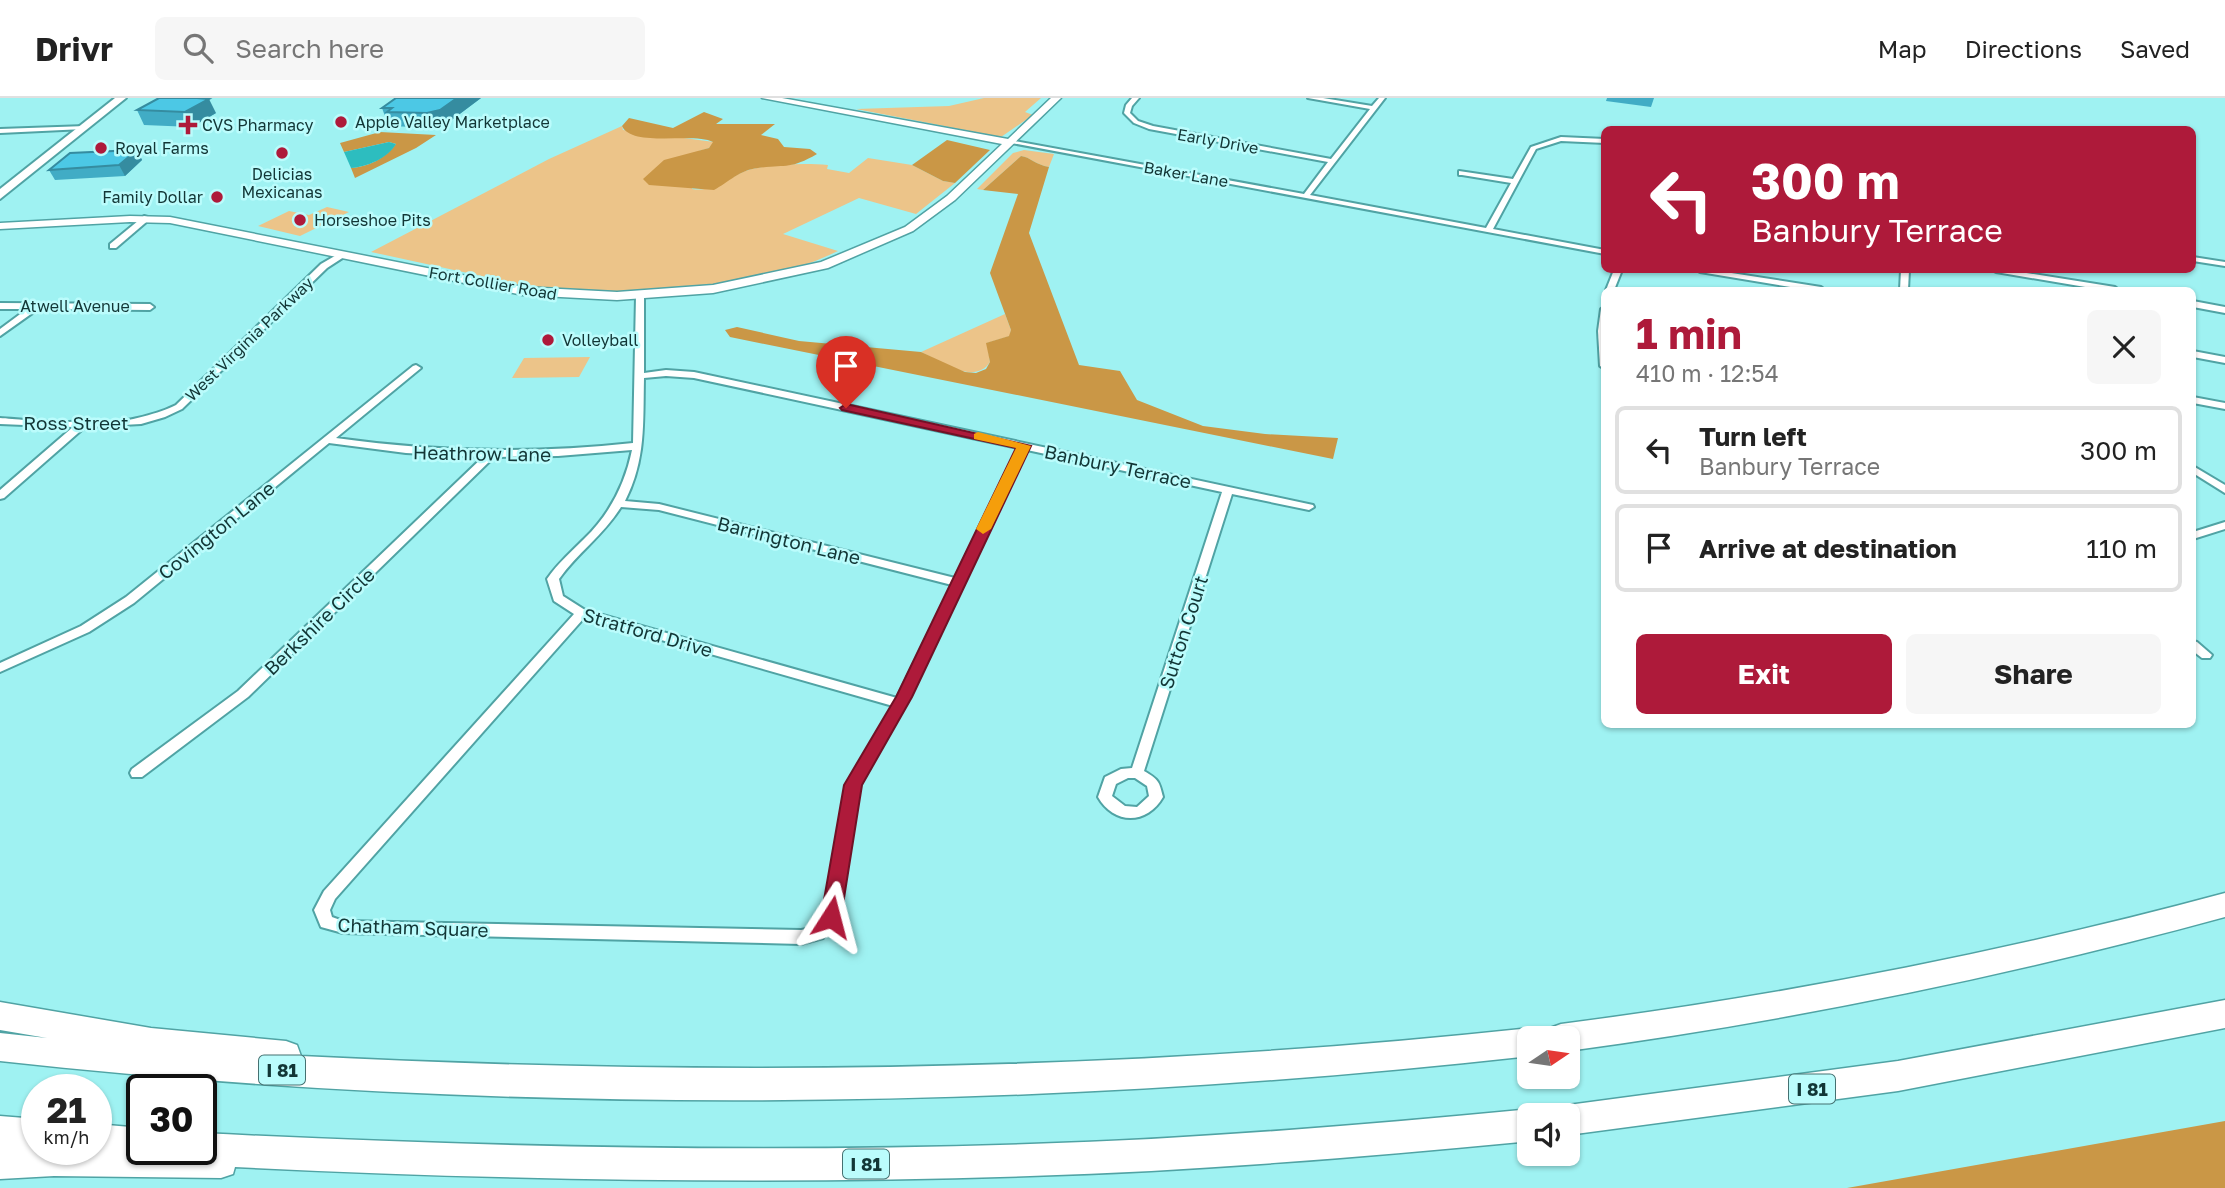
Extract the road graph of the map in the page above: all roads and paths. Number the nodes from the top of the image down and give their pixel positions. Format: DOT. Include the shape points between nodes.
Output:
graph roads {
  1 [pos="121,98"];
  2 [pos="767,98"];
  3 [pos="1056,98"];
  4 [pos="1136,98"];
  5 [pos="1311,98"];
  6 [pos="1382,98"];
  7 [pos="1373,108"];
  8 [pos="84,127"];
  9 [pos="0,131"];
  10 [pos="1601,141"];
  11 [pos="1009,142"];
  12 [pos="39,161"];
  13 [pos="1333,161"];
  14 [pos="1462,173"];
  15 [pos="1514,181"];
  16 [pos="0,185"];
  17 [pos="0,195"];
  18 [pos="1306,196"];
  19 [pos="147,218"];
  20 [pos="0,226"];
  21 [pos="1488,230"];
  22 [pos="113,246"];
  23 [pos="1601,251"];
  24 [pos="343,255"];
  25 [pos="2196,259"];
  26 [pos="2225,264"];
  27 [pos="1717,273"];
  28 [pos="1757,273"];
  29 [pos="2015,273"];
  30 [pos="1756,280"];
  31 [pos="1802,287"];
  32 [pos="2097,287"];
  33 [pos="640,296"];
  34 [pos="2196,305"];
  35 [pos="0,306"];
  36 [pos="36,306"];
  37 [pos="150,307"];
  38 [pos="2225,310"];
  39 [pos="0,333"];
  40 [pos="2196,355"];
  41 [pos="2225,360"];
  42 [pos="416,368"];
  43 [pos="640,376"];
  44 [pos="2196,401"];
  45 [pos="2225,406"];
  46 [pos="152,419"];
  47 [pos="0,421"];
  48 [pos="85,422"];
  49 [pos="327,440"];
  50 [pos="638,446"];
  51 [pos="1024,446"];
  52 [pos="490,456"];
  53 [pos="2196,471"];
  54 [pos="1228,490"];
  55 [pos="2225,490"];
  56 [pos="0,496"];
  57 [pos="619,504"];
  58 [pos="1309,507"];
  59 [pos="2225,525"];
  60 [pos="2196,535"];
  61 [pos="958,583"];
  62 [pos="581,613"];
  63 [pos="2196,647"];
  64 [pos="2206,655"];
  65 [pos="0,668"];
  66 [pos="900,703"];
  67 [pos="137,772"];
  68 [pos="1137,773"];
  69 [pos="2225,905"];
  70 [pos="2225,1014"];
  71 [pos="0,1016"];
  72 [pos="1580,1035"];
  73 [pos="1517,1044"];
  74 [pos="0,1047"];
  75 [pos="565,1083"];
  76 [pos="1580,1119"];
  77 [pos="1517,1126"];
  78 [pos="0,1132"];
  79 [pos="21,1134"];
  80 [pos="217,1150"];
  81 [pos="0,1163"];
  82 [pos="545,1165"];
  1 -- 8 [label="main road"];
  2 -- 11 [label="street, Baker Lane"];
  3 -- 11 [label="street, Fort Collier Road"];
  4 -- 13 [label="street, Early Drive" via="1127,113 1151,128"];
  5 -- 7 [label="street"];
  6 -- 7 [label="street"];
  7 -- 13 [label="street"];
  8 -- 9 [label="street"];
  8 -- 12 [label="main road"];
  10 -- 15 [label="street" via="1571,138 1539,145 1529,152"];
  11 -- 18 [label="street, Baker Lane"];
  11 -- 33 [label="street, Fort Collier Road" via="934,212 873,247 768,279"];
  12 -- 16 [label="main road"];
  12 -- 17 [label="main road"];
  13 -- 18 [label="street"];
  14 -- 15 [label="street"];
  15 -- 21 [label="street"];
  18 -- 21 [label="street, Baker Lane"];
  19 -- 20 [label="street, Fort Collier Road"];
  19 -- 22 [label="street"];
  19 -- 24 [label="street, Fort Collier Road"];
  21 -- 23 [label="street, Baker Lane"];
  24 -- 33 [label="street, Fort Collier Road" via="523,291"];
  24 -- 46 [label="street, West Virginia Parkway" via="324,266 179,407"];
  25 -- 26 [label="street"];
  27 -- 30 [label="street"];
  28 -- 30 [label="street"];
  29 -- 32 [label="street"];
  30 -- 31 [label="street"];
  33 -- 43 [label="street, Stratford Drive"];
  34 -- 38 [label="street"];
  35 -- 36 [label="street, Atwell Avenue"];
  36 -- 37 [label="street, Atwell Avenue"];
  36 -- 39 [label="street"];
  40 -- 41 [label="street"];
  42 -- 49 [label="street, Covington Lane"];
  43 -- 50 [label="street, Stratford Drive"];
  43 -- 51 [label="street, Banbury Terrace" via="694,375"];
  44 -- 45 [label="street"];
  46 -- 48 [label="street, Ross Street"];
  47 -- 48 [label="street, Ross Street"];
  48 -- 56 [label="street"];
  49 -- 52 [label="street, Heathrow Lane" via="428,454"];
  49 -- 65 [label="street, Covington Lane" via="130,600 85,629"];
  50 -- 52 [label="street, Heathrow Lane"];
  50 -- 57 [label="street, Stratford Drive"];
  51 -- 54 [label="street, Banbury Terrace"];
  51 -- 61 [label="street"];
  52 -- 67 [label="street, Berkshire Circle" via="243,694"];
  53 -- 55 [label="street"];
  54 -- 58 [label="street, Banbury Terrace"];
  54 -- 68 [label="street, Sutton Court"];
  57 -- 61 [label="street, Barrington Lane" via="659,507"];
  57 -- 62 [label="street, Stratford Drive" via="553,579 558,598"];
  59 -- 60 [label="street"];
  61 -- 66 [label="street"];
  62 -- 66 [label="street, Stratford Drive"];
  62 -- 66 [label="street, Chatham Square" via="329,895 322,910 326,922 344,927 801,937 821,930 831,917 853,785"];
  63 -- 64 [label="street"];
  69 -- 72 [label="highway" via="1860,992"];
  70 -- 76 [label="highway, I 81" via="2054,1050 1857,1083"];
  71 -- 75 [label="highway" via="151,1042"];
  73 -- 75 [label="highway, I 81" via="1415,1056 954,1082"];
  74 -- 75 [label="highway, I 81" via="231,1067"];
  77 -- 82 [label="highway, I 81" via="1198,1153 930,1163"];
  78 -- 79 [label="highway"];
  80 -- 82 [label="highway, I 81"];
  81 -- 82 [label="highway"];
}
